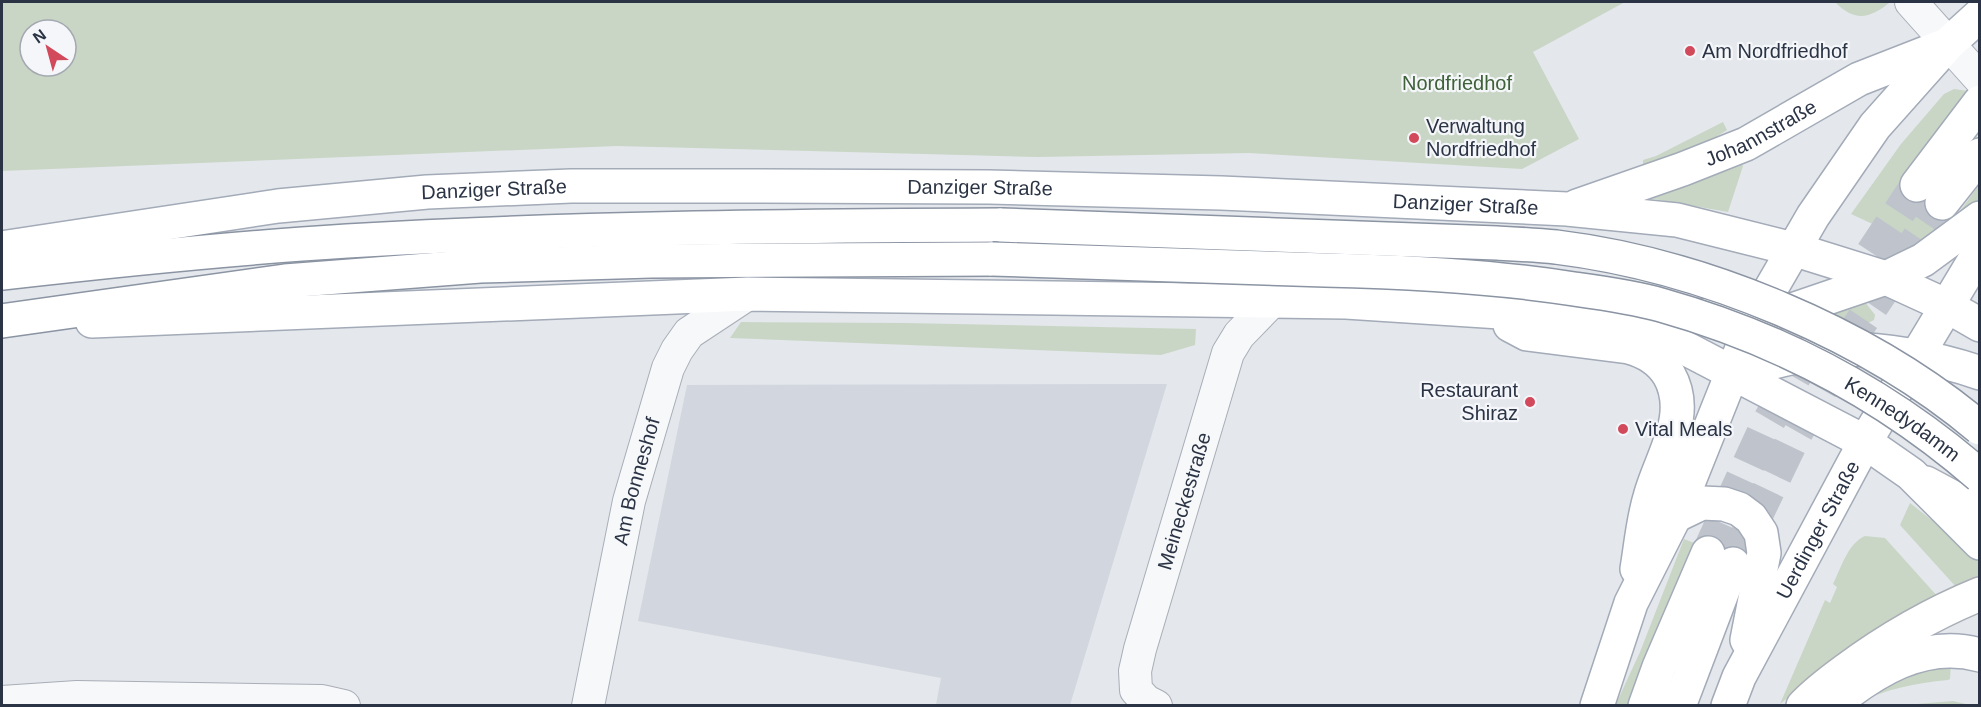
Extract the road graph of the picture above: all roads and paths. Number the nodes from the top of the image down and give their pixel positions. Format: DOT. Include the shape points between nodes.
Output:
graph roads {
  1 [pos="1911,2"];
  2 [pos="1980,15"];
  3 [pos="1965,63"];
  4 [pos="1980,102"];
  5 [pos="1980,155"];
  6 [pos="1567,209"];
  7 [pos="1980,218"];
  8 [pos="2,248"];
  9 [pos="1794,249"];
  10 [pos="1980,252"];
  11 [pos="2,273"];
  12 [pos="1892,281"];
  13 [pos="748,294"];
  14 [pos="1272,301"];
  15 [pos="1947,306"];
  16 [pos="1484,311"];
  17 [pos="1530,314"];
  18 [pos="1755,316"];
  19 [pos="2,321"];
  20 [pos="1980,325"];
  21 [pos="2,326"];
  22 [pos="1849,342"];
  23 [pos="1918,352"];
  24 [pos="1734,372"];
  25 [pos="1980,373"];
  26 [pos="1980,428"];
  27 [pos="1865,442"];
  28 [pos="1911,474"];
  29 [pos="1980,476"];
  30 [pos="1980,512"];
  31 [pos="1675,516"];
  32 [pos="1980,543"];
  33 [pos="1980,594"];
  34 [pos="1631,603"];
  35 [pos="1980,655"];
  36 [pos="1733,691"];
  37 [pos="2,702"];
  38 [pos="344,705"];
  39 [pos="588,705"];
  40 [pos="1156,705"];
  41 [pos="1598,705"];
  42 [pos="1646,705"];
  43 [pos="1679,705"];
  44 [pos="1803,705"];
  45 [pos="1831,705"];
  1 -- 3 [label="street"];
  2 -- 3 [label="main road, Johannstraße"];
  3 -- 6 [label="main road, Johannstraße" via="1859,80 1746,144"];
  3 -- 9 [label="main road, Johannstraße" via="1875,126"];
  4 -- 5 [label="main road" via="1930,194"];
  6 -- 8 [label="main road, Danziger Straße" via="988,187 571,186 428,192 278,206"];
  6 -- 9 [label="main road, Danziger Straße" via="1677,220"];
  6 -- 16 [label="main road" via="1584,245 1585,277 1578,288 1564,300"];
  7 -- 12 [label="main road"];
  9 -- 12 [label="main road, Danziger Straße"];
  9 -- 18 [label="main road, Johannstraße"];
  10 -- 15 [label="main road"];
  11 -- 22 [label="main road, Danziger Straße, bridge" via="346,242 756,226 1001,225 1497,243 1557,247 1626,260 1722,286"];
  12 -- 15 [label="main road, Danziger Straße"];
  12 -- 18 [label="main road" via="1795,309"];
  12 -- 23 [label="main road" via="1908,300 1914,315"];
  13 -- 14 [label="main road"];
  13 -- 21 [label="main road"];
  13 -- 39 [label="street, Am Bonneshof" via="689,333 668,368 629,501"];
  14 -- 16 [label="main road"];
  14 -- 40 [label="street, Meineckestraße" via="1239,334 1228,353 1140,649 1136,690"];
  15 -- 20 [label="main road"];
  15 -- 23 [label="main road"];
  16 -- 17 [label="main road"];
  16 -- 34 [label="main road" via="1527,334 1640,350 1667,371 1678,405 1677,421 1650,497"];
  17 -- 18 [label="main road"];
  17 -- 24 [label="main road, Kennedydamm" via="1683,347"];
  18 -- 24 [label="main road, Johannstraße"];
  19 -- 29 [label="main road, Kennedydamm, bridge" via="285,281 480,266 651,261 992,259 1376,271 1512,280 1660,305 1787,350 1906,419"];
  22 -- 26 [label="main road, Kennedydamm, bridge" via="1918,382"];
  23 -- 24 [label="main road" via="1836,350"];
  23 -- 25 [label="main road"];
  23 -- 27 [label="main road, Uerdinger Straße"];
  24 -- 27 [label="main road, Kennedydamm"];
  24 -- 31 [label="main road"];
  27 -- 28 [label="main road, Kennedydamm"];
  27 -- 36 [label="main road, Uerdinger Straße"];
  28 -- 30 [label="main road"];
  28 -- 32 [label="main road, Kennedydamm"];
  31 -- 34 [label="main road"];
  31 -- 36 [label="main road" via="1702,503 1724,504 1751,518 1761,533 1761,573"];
  33 -- 44 [label="main road" via="1875,648"];
  34 -- 41 [label="main road"];
  35 -- 45 [label="main road" via="1966,651 1933,652 1899,660"];
  37 -- 38 [label="street" via="77,697 322,701"];
  42 -- 43 [label="main road" via="1659,667 1721,559"];
}
